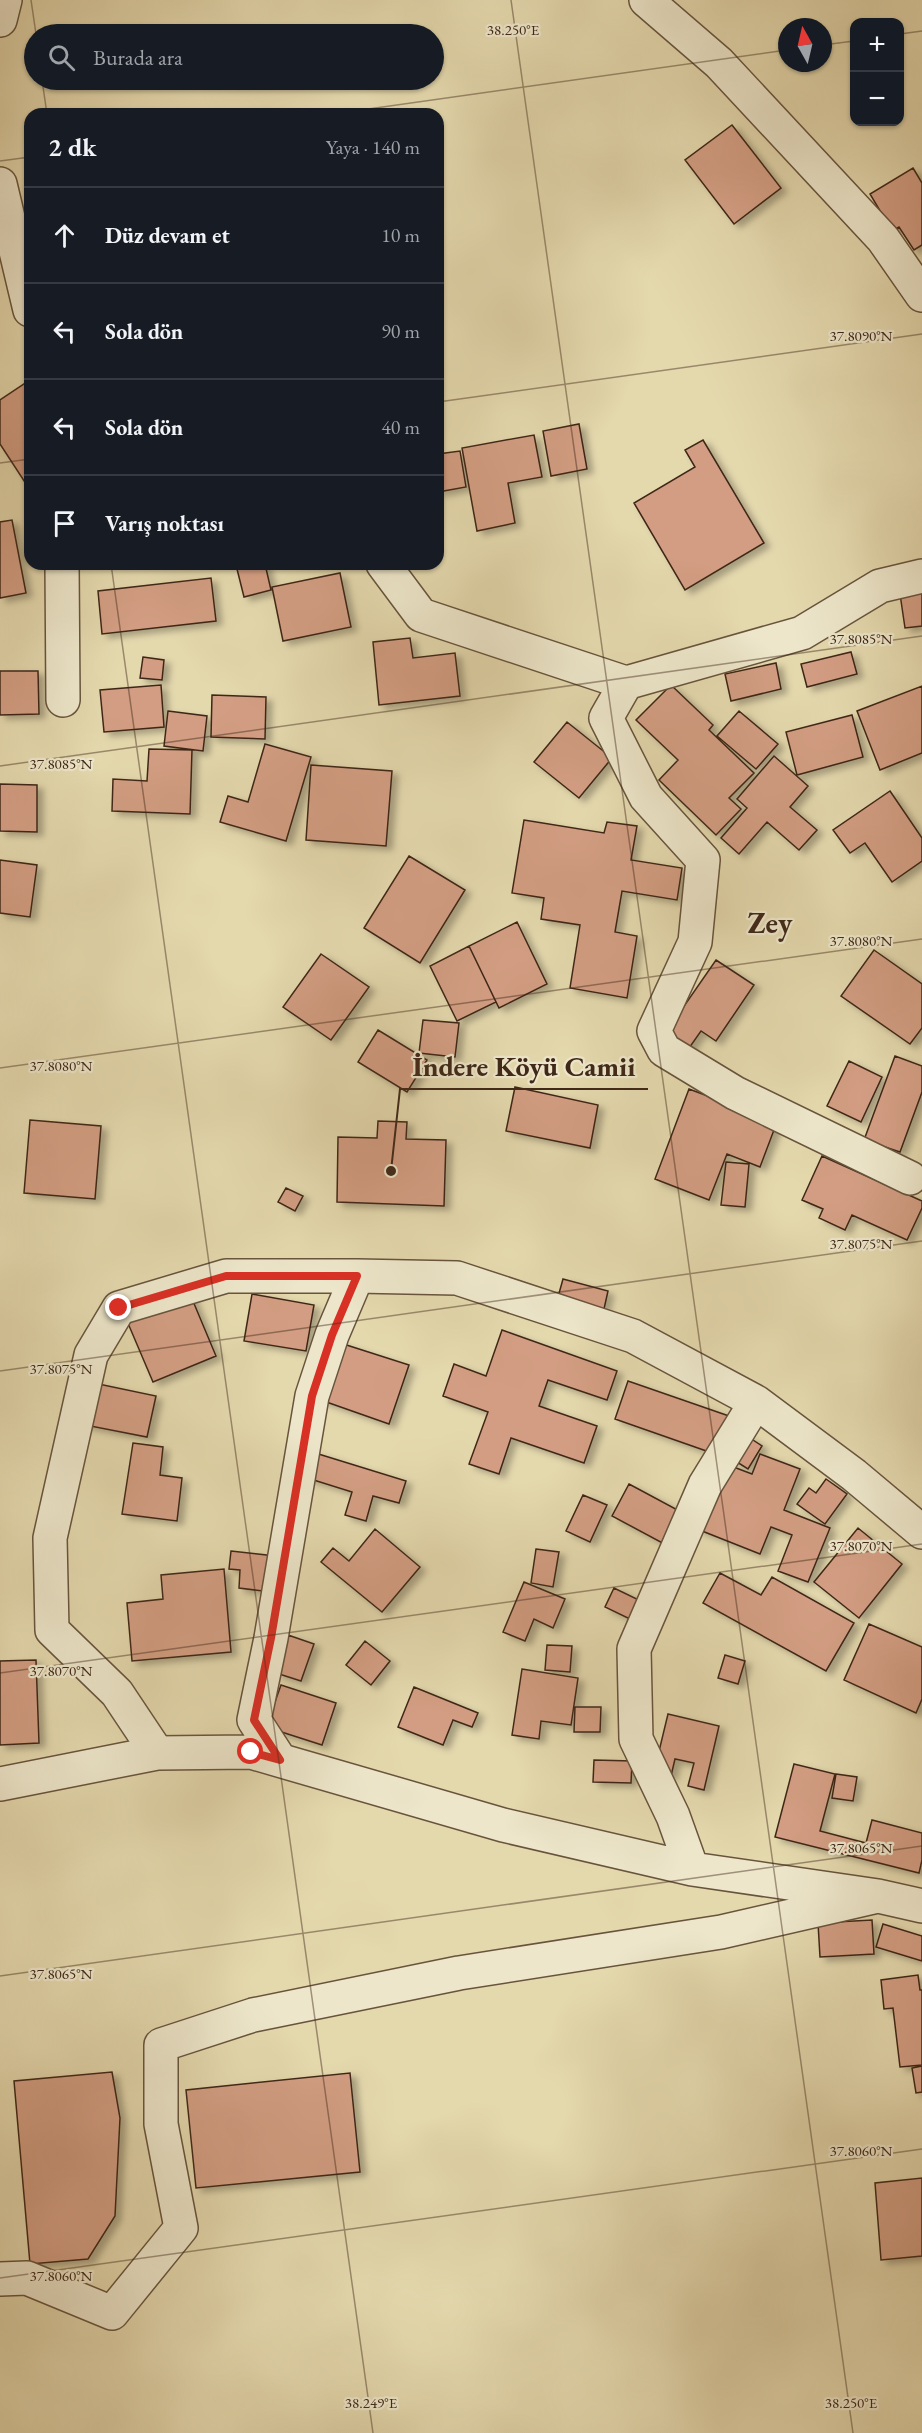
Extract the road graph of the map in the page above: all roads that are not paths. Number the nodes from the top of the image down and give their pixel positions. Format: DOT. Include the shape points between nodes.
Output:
graph roads {
  1 [pos="5,0"];
  2 [pos="646,0"];
  3 [pos="0,20"];
  4 [pos="0,184"];
  5 [pos="24,285"];
  6 [pos="922,295"];
  7 [pos="62,570"];
  8 [pos="387,570"];
  9 [pos="922,576"];
  10 [pos="626,683"];
  11 [pos="63,700"];
  12 [pos="910,1178"];
  13 [pos="357,1276"];
  14 [pos="756,1402"];
  15 [pos="922,1532"];
  16 [pos="157,1753"];
  17 [pos="280,1760"];
  18 [pos="0,1784"];
  19 [pos="692,1869"];
  20 [pos="879,1896"];
  21 [pos="922,1906"];
  22 [pos="0,2279"];
  1 -- 3 [label="street"];
  2 -- 6 [label="street" via="719,63 883,239"];
  4 -- 5 [label="street"];
  7 -- 11 [label="street"];
  8 -- 10 [label="street" via="421,615"];
  9 -- 10 [label="street" via="880,586 802,633"];
  10 -- 12 [label="street" via="606,718 646,797 703,860 694,942 654,1031 664,1050 735,1093"];
  13 -- 14 [label="street" via="457,1278 633,1336"];
  13 -- 16 [label="street" via="215,1279 119,1308 91,1355 50,1538 52,1630 117,1693"];
  13 -- 17 [label="street" via="312,1396 254,1720"];
  14 -- 15 [label="street"];
  14 -- 19 [label="street" via="705,1485 634,1649 636,1739 673,1816"];
  16 -- 17 [label="street" via="251,1752"];
  16 -- 18 [label="street"];
  17 -- 19 [label="street" via="503,1825"];
  19 -- 20 [label="street"];
  20 -- 21 [label="street"];
  20 -- 22 [label="street" via="721,1932 459,1973 253,2015 161,2045 161,2124 181,2228 112,2313 27,2278"];
}
